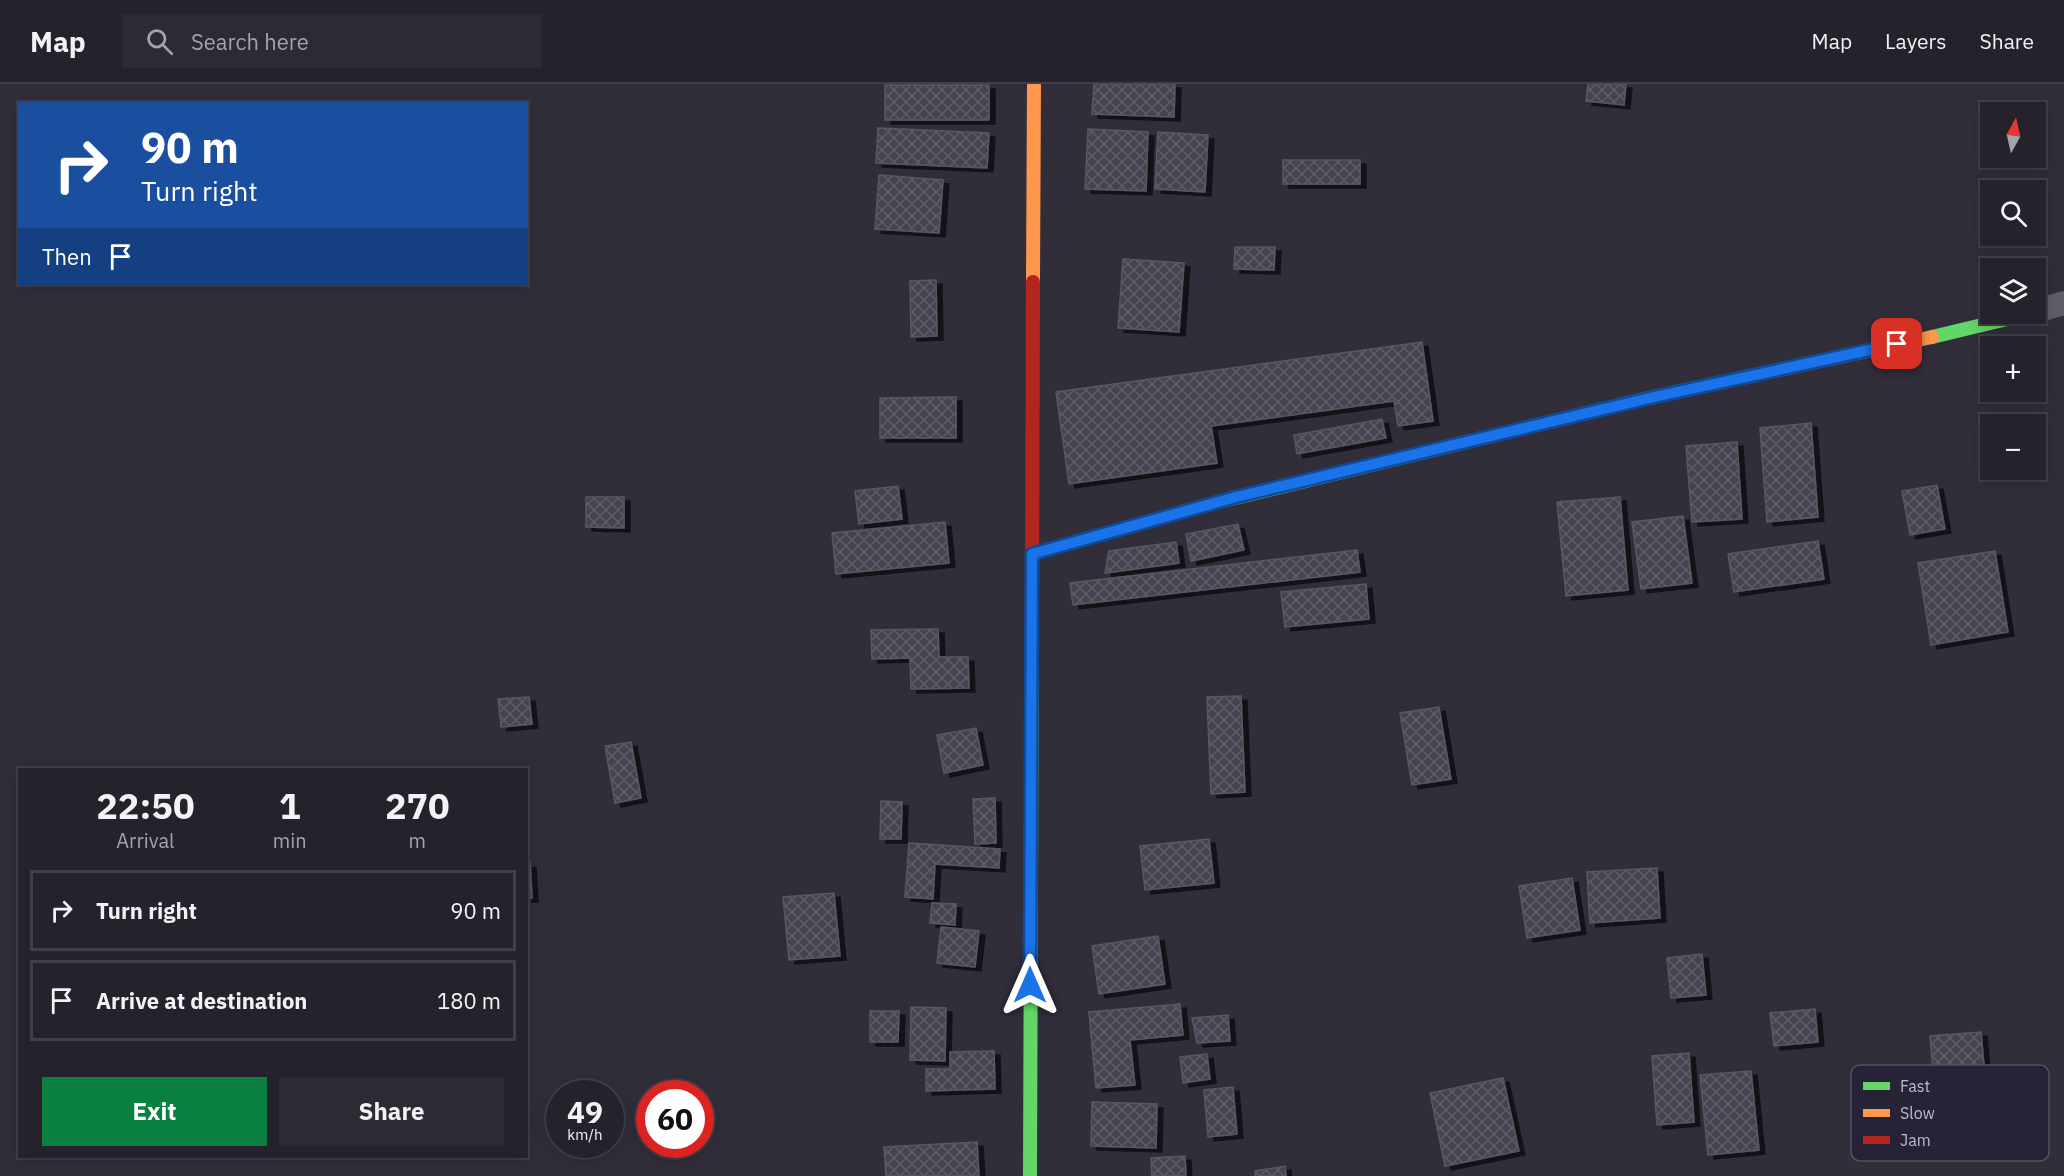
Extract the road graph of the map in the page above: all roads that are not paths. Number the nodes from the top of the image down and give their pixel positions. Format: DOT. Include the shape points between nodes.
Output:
graph roads {
  1 [pos="1034,84"];
  2 [pos="2064,303"];
  3 [pos="2046,308"];
  4 [pos="1990,324"];
  5 [pos="1032,554"];
  6 [pos="1030,1176"];
  1 -- 5 [label="main road"];
  2 -- 3 [label="street"];
  4 -- 5 [label="main road" via="1654,397 1247,494"];
  5 -- 6 [label="main road"];
}
